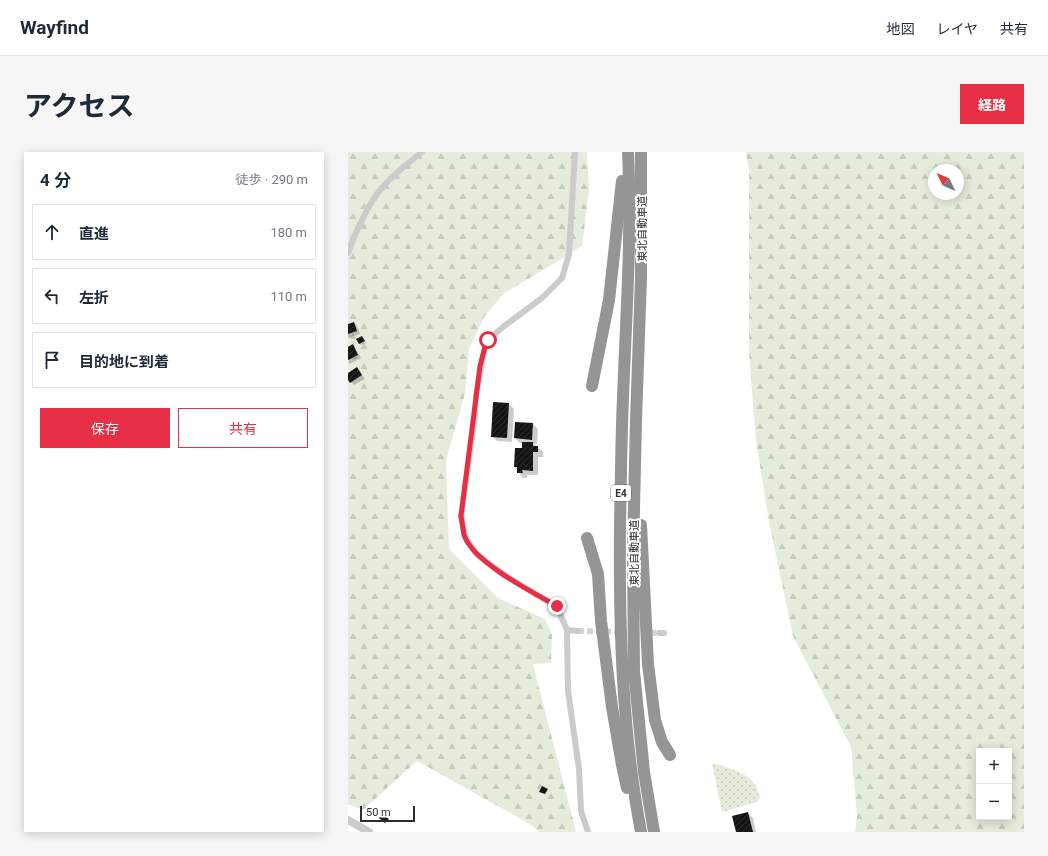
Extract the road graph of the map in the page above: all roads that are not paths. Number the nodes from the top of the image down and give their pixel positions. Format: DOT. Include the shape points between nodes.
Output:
graph roads {
  1 [pos="422,152"];
  2 [pos="575,152"];
  3 [pos="625,152"];
  4 [pos="628,152"];
  5 [pos="641,152"];
  6 [pos="348,253"];
  7 [pos="592,386"];
  8 [pos="636,420"];
  9 [pos="587,538"];
  10 [pos="567,630"];
  11 [pos="578,631"];
  12 [pos="670,755"];
  13 [pos="348,820"];
  14 [pos="369,832"];
  15 [pos="588,832"];
  16 [pos="638,832"];
  17 [pos="641,832"];
  18 [pos="654,832"];
  1 -- 6 [label="street" via="392,177 375,197"];
  2 -- 10 [label="street" via="569,254 562,278 542,298 488,340 485,347 476,395 461,516 465,536 476,554 504,575 557,606"];
  3 -- 7 [label="highway" via="609,300"];
  4 -- 17 [label="highway, 東北自動車道 / E4" via="629,278 621,468 620,624 626,722"];
  5 -- 8 [label="highway, 東北自動車道 / E4" via="641,278"];
  8 -- 12 [label="highway" via="648,664 655,720 662,742"];
  8 -- 18 [label="highway, 東北自動車道 / E4" via="634,671 644,772"];
  9 -- 16 [label="highway" via="598,574 612,707 622,765"];
  10 -- 11 [label="street"];
  10 -- 15 [label="street" via="568,691 579,769 581,811"];
  13 -- 14 [label="street"];
}
